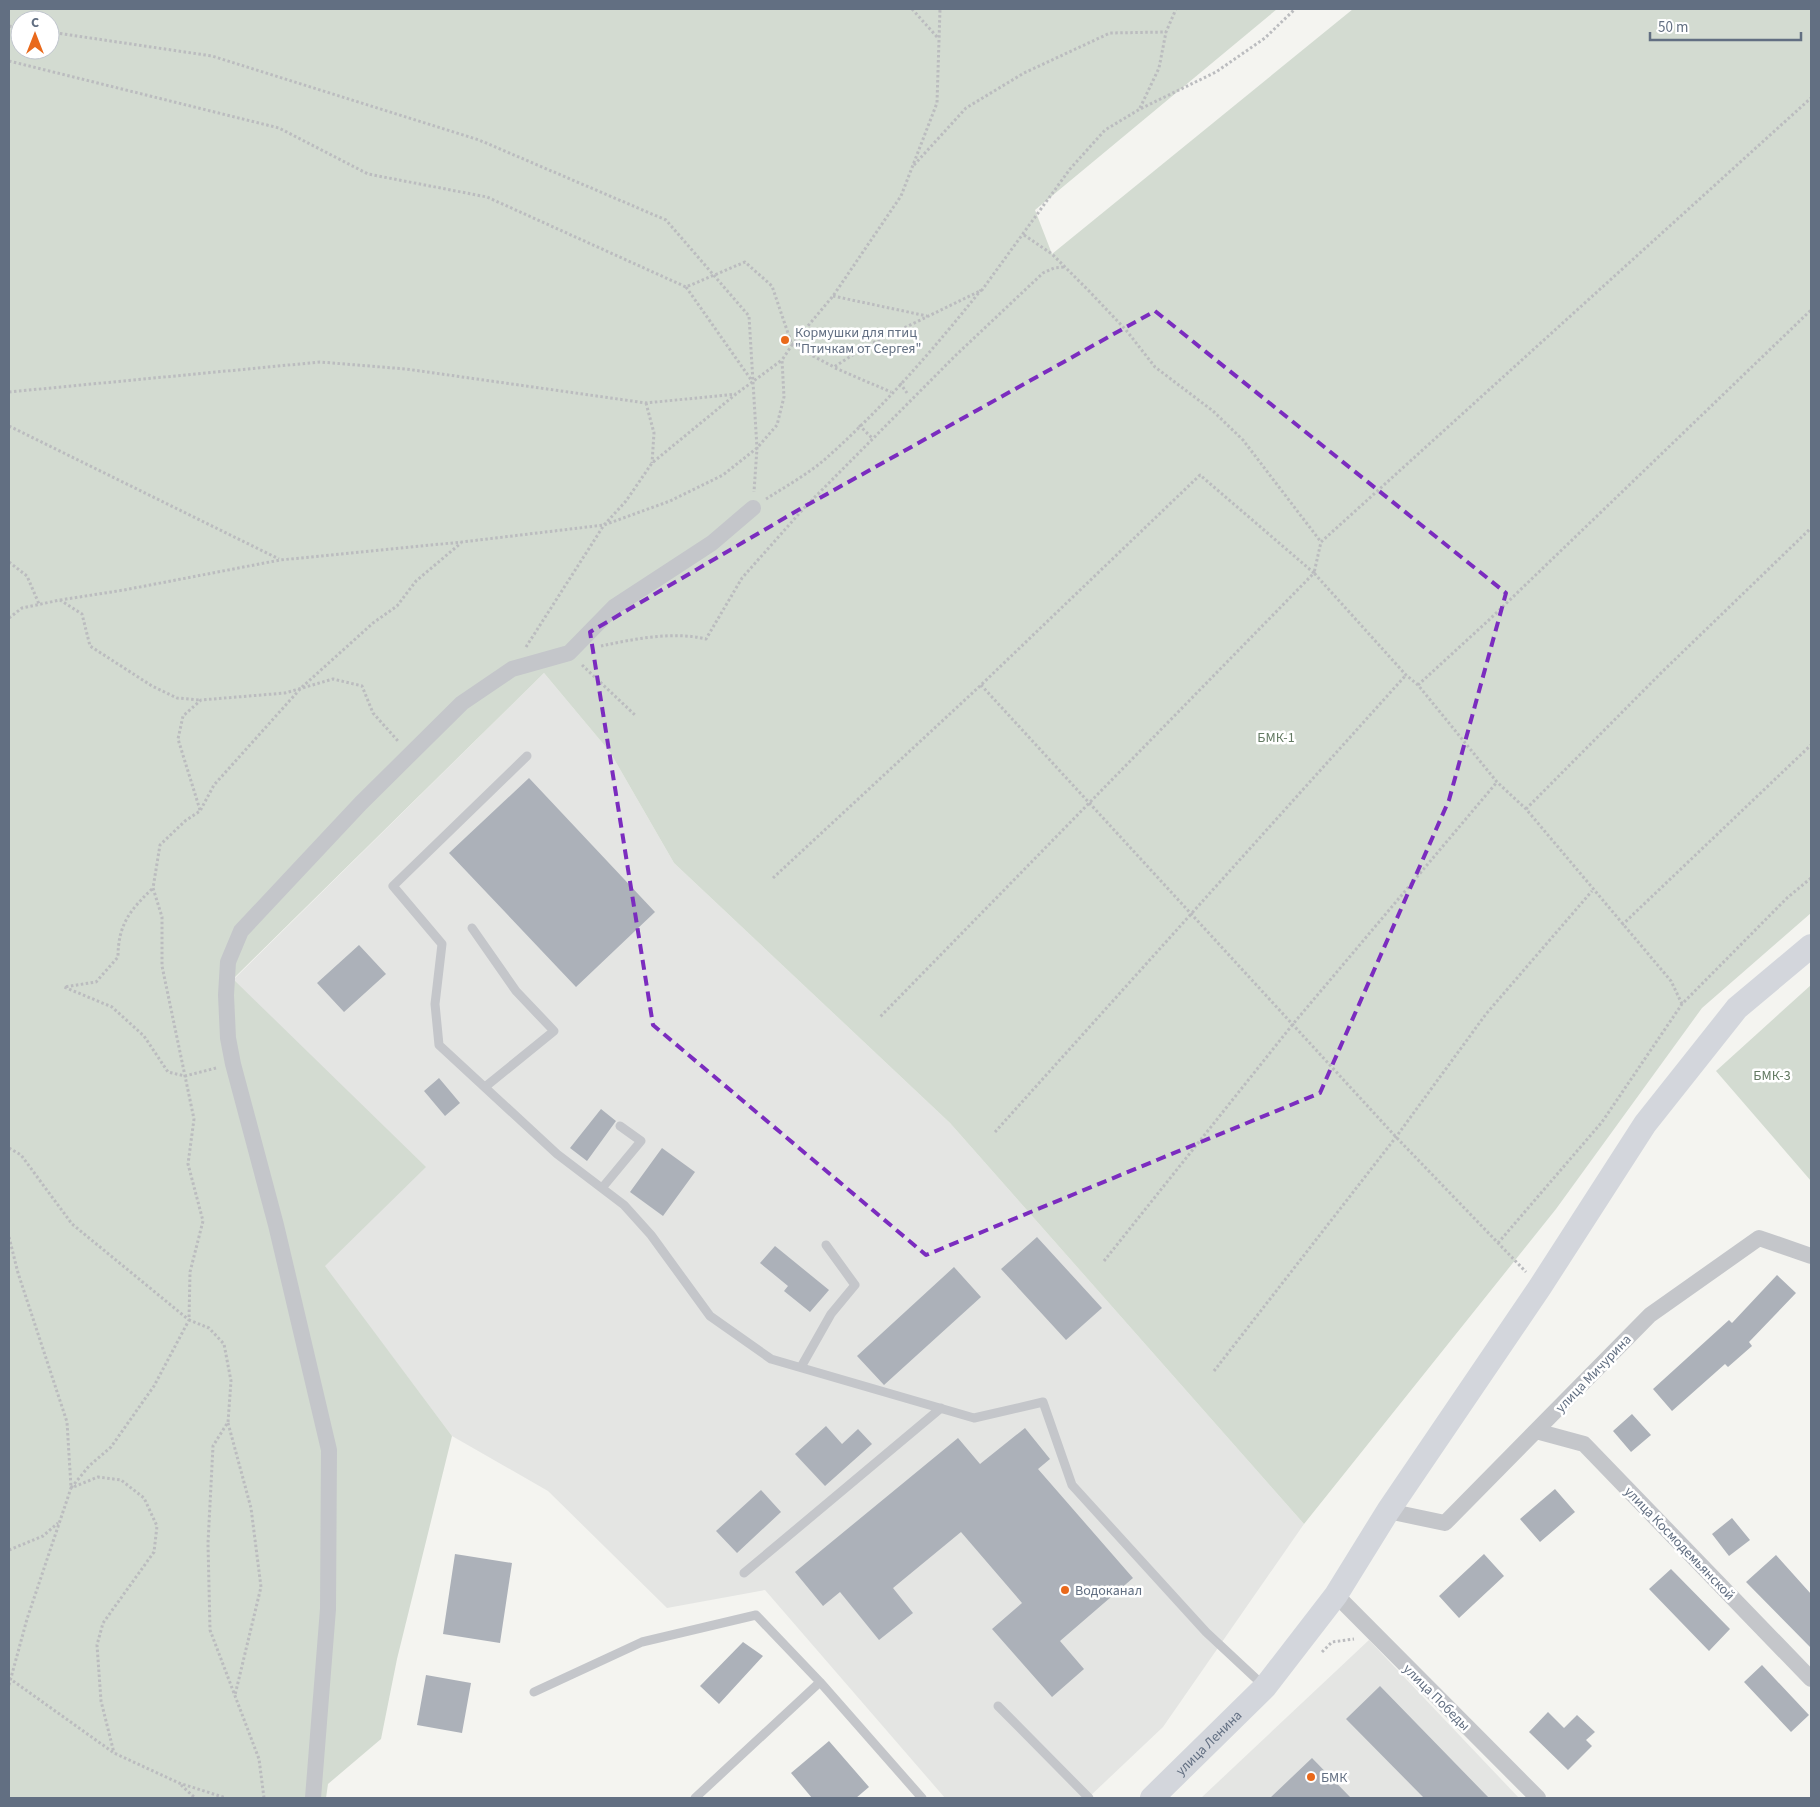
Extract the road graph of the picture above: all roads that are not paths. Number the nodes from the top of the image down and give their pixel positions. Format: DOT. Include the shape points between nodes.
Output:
graph roads {
  1 [pos="753,508"];
  2 [pos="527,756"];
  3 [pos="472,928"];
  4 [pos="1811,946"];
  5 [pos="485,1087"];
  6 [pos="620,1126"];
  7 [pos="602,1188"];
  8 [pos="826,1245"];
  9 [pos="1811,1256"];
  10 [pos="800,1367"];
  11 [pos="941,1408"];
  12 [pos="1536,1431"];
  13 [pos="1388,1511"];
  14 [pos="744,1572"];
  15 [pos="1336,1595"];
  16 [pos="1811,1679"];
  17 [pos="820,1682"];
  18 [pos="1265,1687"];
  19 [pos="534,1692"];
  20 [pos="998,1706"];
  21 [pos="313,1798"];
  22 [pos="695,1798"];
  23 [pos="922,1798"];
  24 [pos="1089,1798"];
  25 [pos="1152,1798"];
  26 [pos="1538,1798"];
  1 -- 21 [label="street" via="712,543 614,607 568,653 512,668 462,703 361,803 241,931 228,962 228,1038 233,1064 276,1225 329,1450 328,1609"];
  2 -- 5 [label="lane" via="392,886 442,944 435,1004 438,1045"];
  3 -- 5 [label="lane" via="516,991 554,1031"];
  4 -- 13 [label="main road, улица Ленина" via="1737,1008 1645,1124 1540,1287"];
  5 -- 7 [label="lane" via="557,1154"];
  6 -- 7 [label="lane" via="641,1140"];
  7 -- 10 [label="lane" via="624,1205 651,1235 710,1316 771,1359"];
  8 -- 10 [label="lane" via="855,1286 831,1314"];
  9 -- 12 [label="street, улица Мичурина" via="1759,1238 1650,1315"];
  10 -- 11 [label="lane"];
  11 -- 14 [label="lane"];
  11 -- 18 [label="lane" via="974,1418 1043,1402 1072,1485 1206,1632"];
  12 -- 13 [label="street, улица Мичурина" via="1445,1524"];
  12 -- 16 [label="street, улица Космодемьянской" via="1584,1444"];
  13 -- 15 [label="main road, улица Ленина"];
  15 -- 18 [label="main road, улица Ленина"];
  15 -- 26 [label="street, улица Победы"];
  17 -- 19 [label="lane" via="756,1615 642,1642"];
  17 -- 22 [label="lane"];
  17 -- 23 [label="lane"];
  18 -- 25 [label="main road, улица Ленина"];
  20 -- 24 [label="lane"];
}
